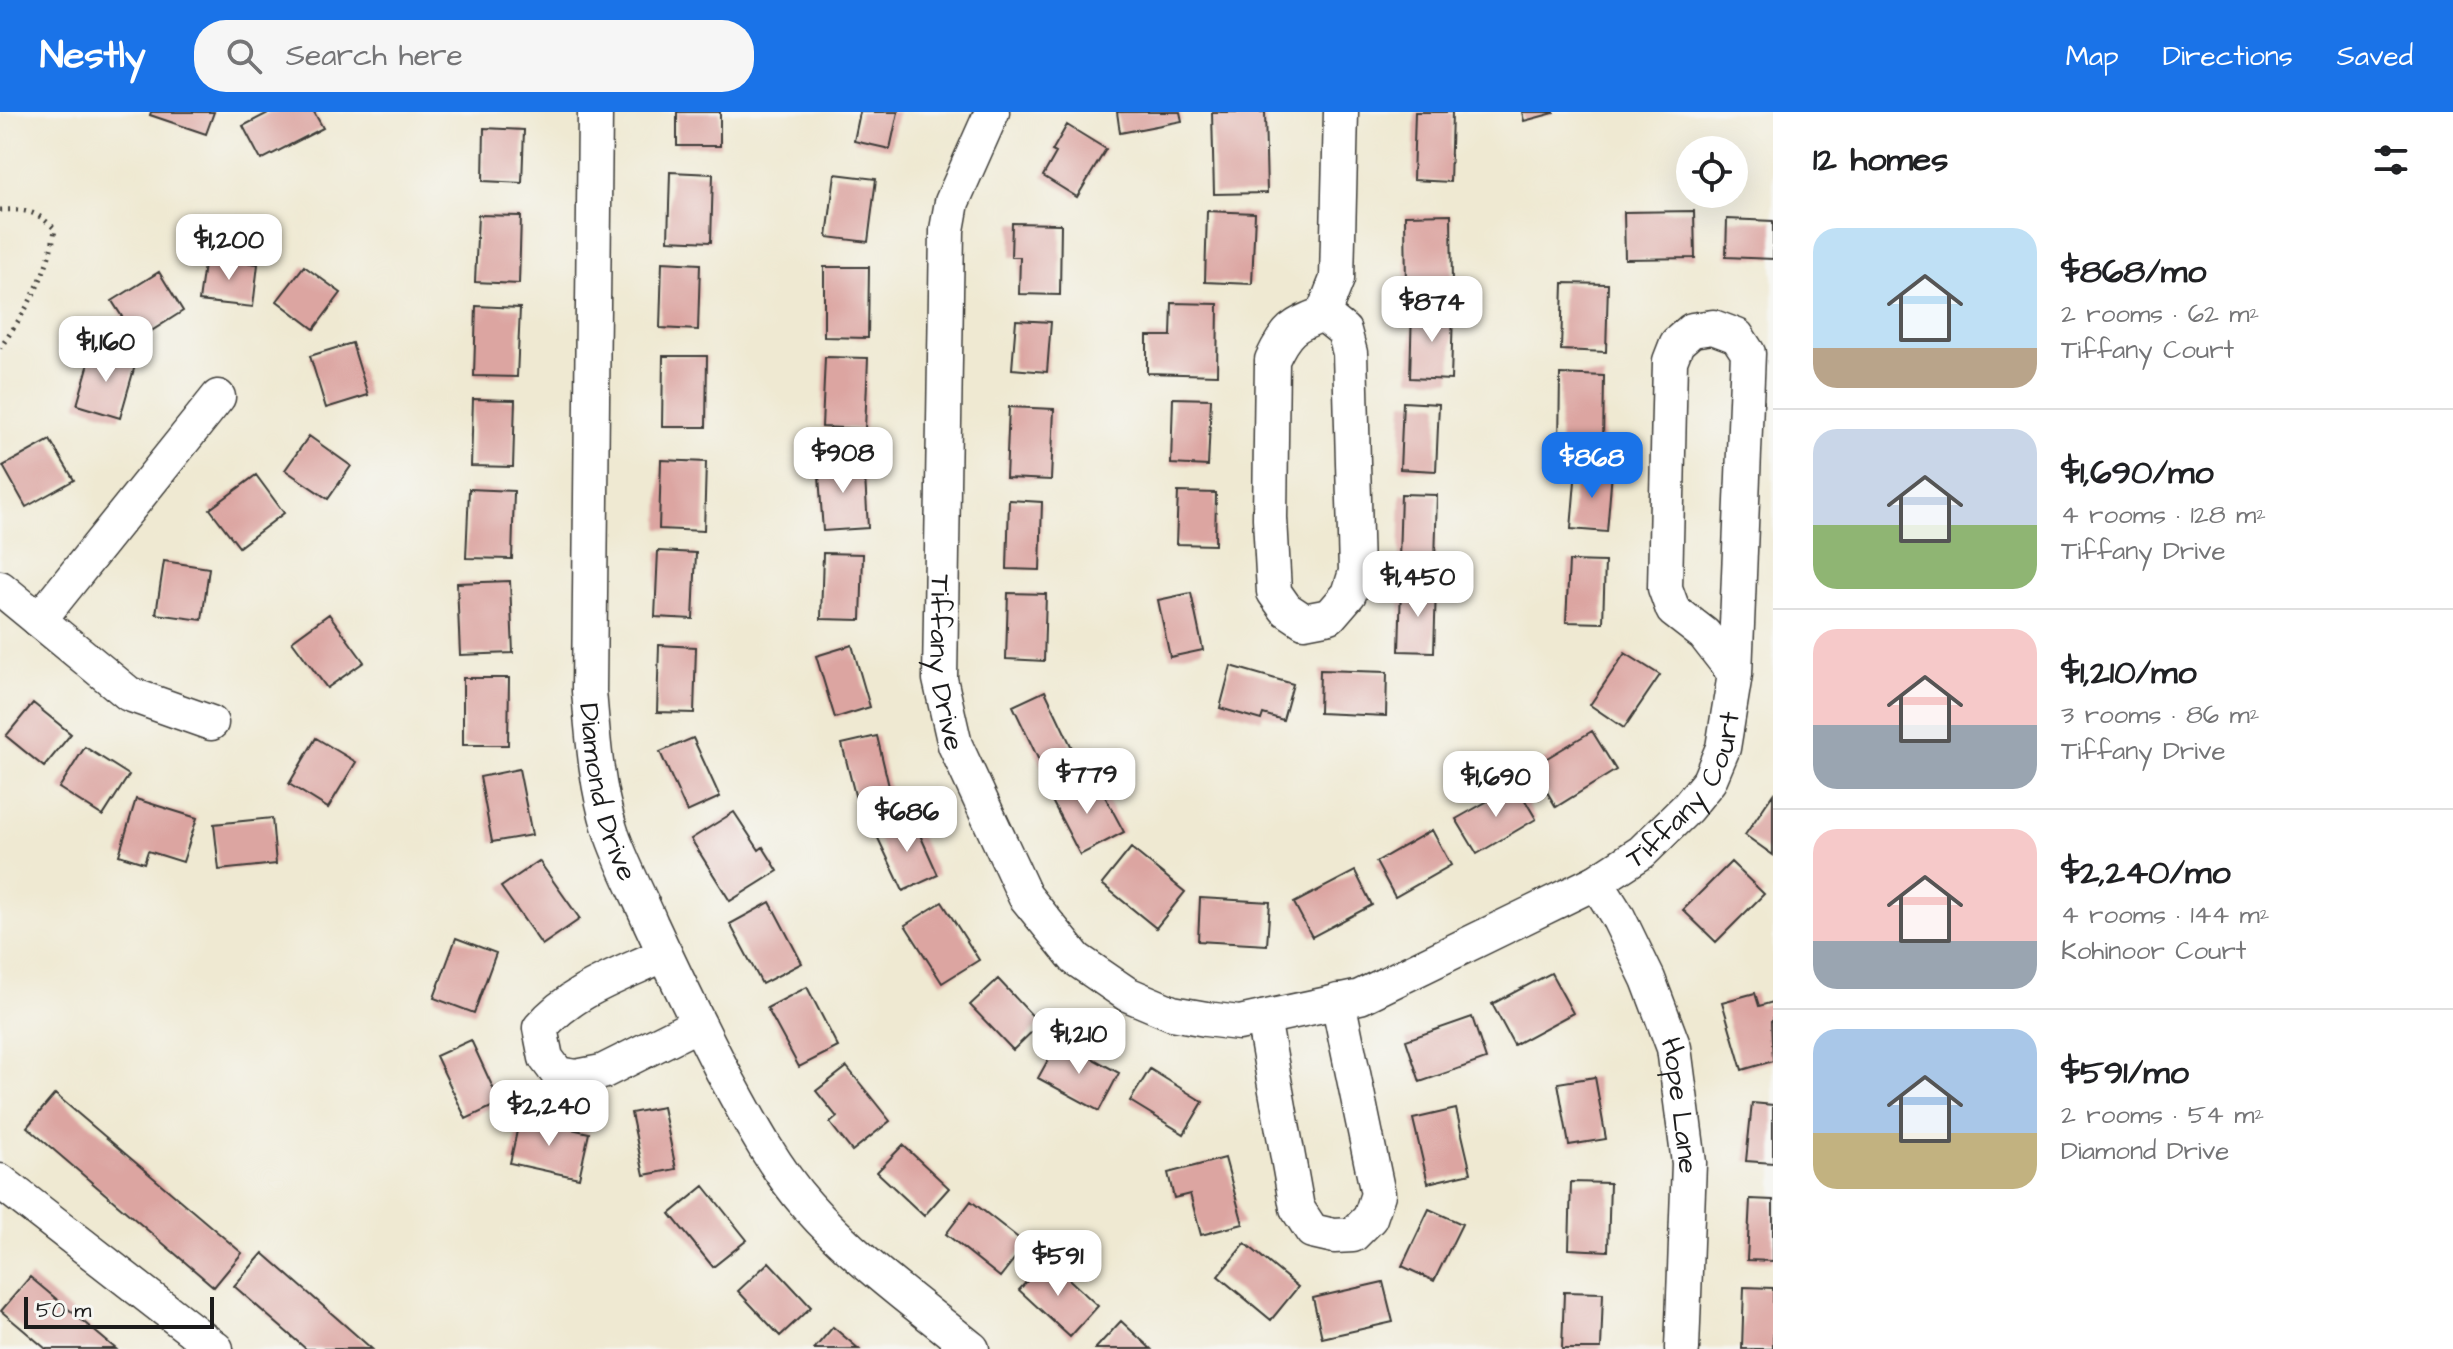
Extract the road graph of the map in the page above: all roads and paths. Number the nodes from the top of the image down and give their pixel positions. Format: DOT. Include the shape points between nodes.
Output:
graph roads {
  1 [pos="595,112"];
  2 [pos="992,112"];
  3 [pos="1341,112"];
  4 [pos="0,210"];
  5 [pos="1323,314"];
  6 [pos="0,348"];
  7 [pos="218,397"];
  8 [pos="0,588"];
  9 [pos="39,620"];
  10 [pos="1735,674"];
  11 [pos="211,723"];
  12 [pos="1596,882"];
  13 [pos="665,954"];
  14 [pos="1338,1001"];
  15 [pos="1263,1018"];
  16 [pos="698,1024"];
  17 [pos="0,1181"];
  18 [pos="216,1349"];
  19 [pos="972,1349"];
  20 [pos="1682,1349"];
  1 -- 13 [label="street, Diamond Drive" via="589,691 610,830"];
  2 -- 15 [label="street, Tiffany Drive" via="952,202 947,230 940,679 955,745 1025,896 1076,959 1127,994 1172,1013 1239,1023"];
  3 -- 5 [label="street" via="1337,279"];
  4 -- 6 [label="path" via="40,215 55,229 38,287"];
  5 -- 5 [label="street" via="1298,323 1281,340 1272,360 1274,592 1304,621 1330,616 1349,594 1356,572 1350,353 1344,331"];
  7 -- 9 [label="street"];
  8 -- 9 [label="street"];
  9 -- 11 [label="street" via="129,694"];
  10 -- 10 [label="street, Tiffany Court" via="1748,353 1737,336 1713,327 1692,330 1677,343 1670,361 1665,588 1673,610 1704,634"];
  10 -- 12 [label="street, Tiffany Court" via="1723,748 1709,781 1642,852"];
  12 -- 14 [label="street, Tiffany Drive" via="1360,997"];
  12 -- 20 [label="street, Hope Lane" via="1648,979 1674,1048 1689,1163"];
  13 -- 16 [label="street, Diamond Drive"];
  13 -- 16 [label="street" via="577,995 552,1014 540,1028 546,1058 558,1074 602,1072"];
  14 -- 15 [label="street, Tiffany Drive"];
  14 -- 15 [label="street" via="1378,1194 1370,1218 1353,1235 1312,1231 1297,1208"];
  16 -- 19 [label="street, Diamond Drive" via="755,1132 807,1205 871,1267"];
  17 -- 18 [label="street"];
}
